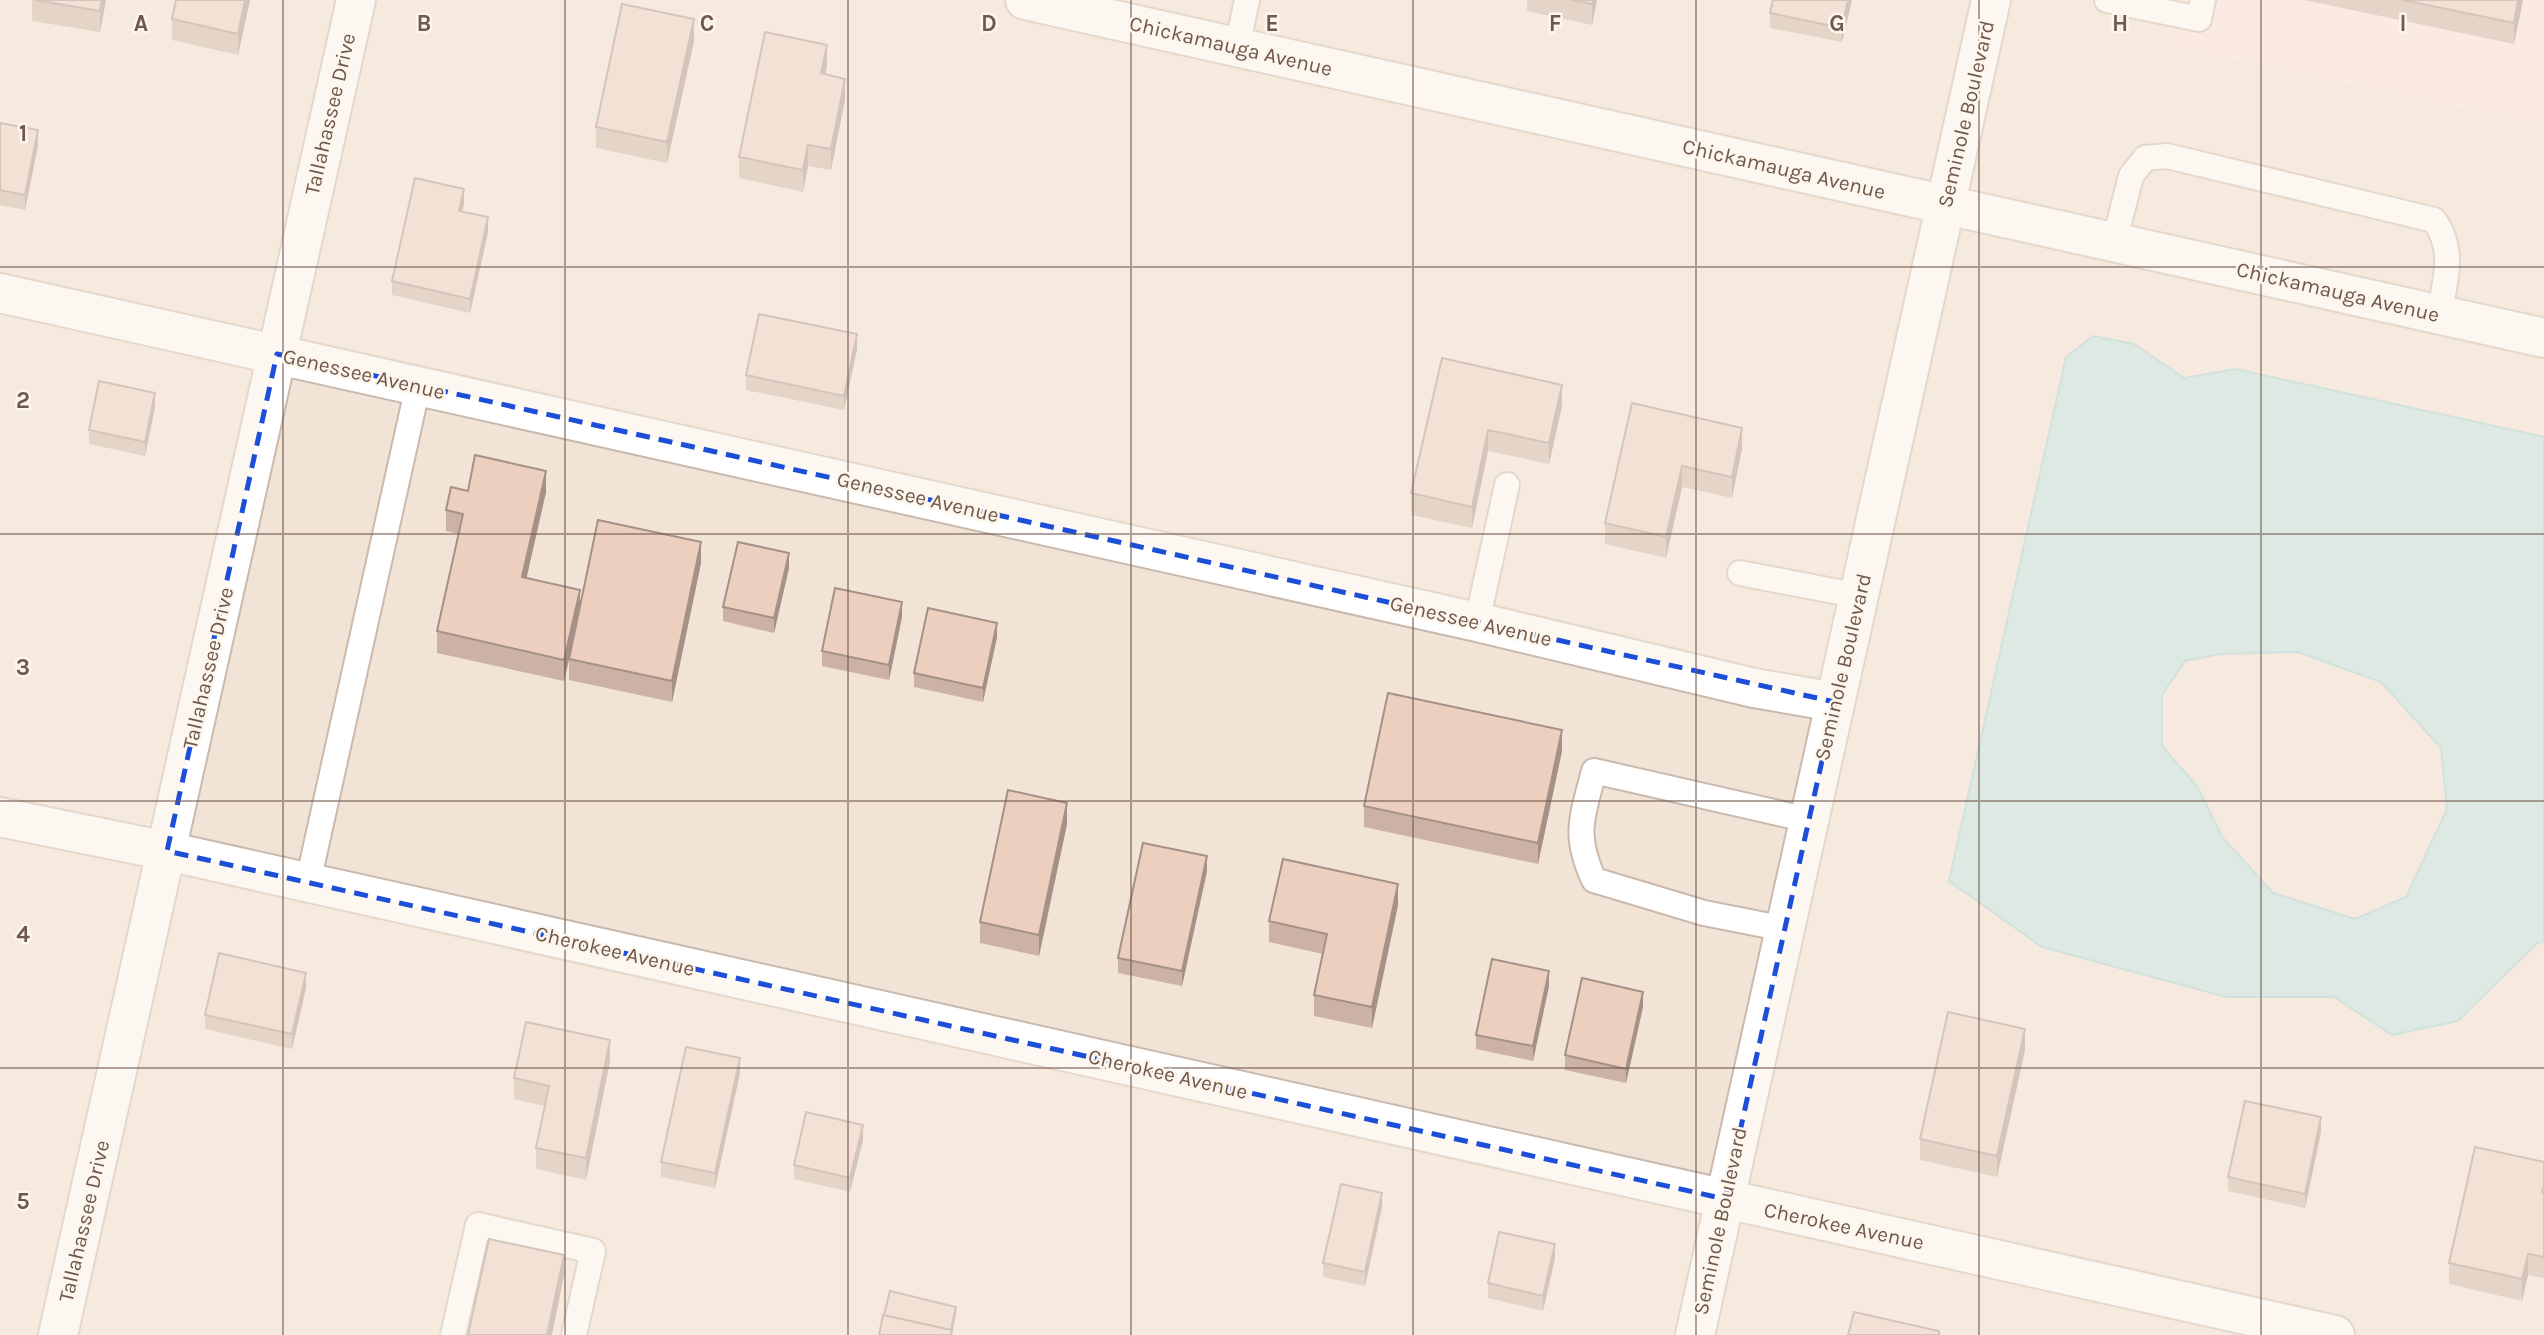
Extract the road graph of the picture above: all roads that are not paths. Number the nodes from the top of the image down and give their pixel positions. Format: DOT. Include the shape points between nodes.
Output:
graph roads {
  1 [pos="356,0"];
  2 [pos="1025,0"];
  3 [pos="1247,0"];
  4 [pos="1991,0"];
  5 [pos="2108,0"];
  6 [pos="2203,0"];
  7 [pos="1237,47"];
  8 [pos="1946,205"];
  9 [pos="2114,243"];
  10 [pos="0,293"];
  11 [pos="2439,315"];
  12 [pos="2544,338"];
  13 [pos="277,354"];
  14 [pos="418,386"];
  15 [pos="1507,485"];
  16 [pos="1740,573"];
  17 [pos="1859,596"];
  18 [pos="1477,622"];
  19 [pos="1835,702"];
  20 [pos="0,817"];
  21 [pos="1809,820"];
  22 [pos="167,850"];
  23 [pos="308,882"];
  24 [pos="1785,929"];
  25 [pos="1725,1199"];
  26 [pos="58,1335"];
  27 [pos="453,1335"];
  28 [pos="574,1335"];
  29 [pos="1695,1335"];
  30 [pos="2335,1335"];
  1 -- 13 [label="street, Tallahassee Drive"];
  2 -- 7 [label="street, Chickamauga Avenue"];
  3 -- 7 [label="lane"];
  4 -- 8 [label="street, Seminole Boulevard"];
  5 -- 6 [label="lane" via="2199,19"];
  7 -- 8 [label="street, Chickamauga Avenue"];
  8 -- 9 [label="street, Chickamauga Avenue"];
  8 -- 17 [label="street, Seminole Boulevard"];
  9 -- 11 [label="street, Chickamauga Avenue"];
  9 -- 11 [label="lane" via="2131,176 2145,158 2167,156 2434,220 2446,236 2449,266"];
  10 -- 13 [label="street, Genessee Avenue"];
  11 -- 12 [label="street, Chickamauga Avenue"];
  13 -- 14 [label="street, Genessee Avenue"];
  13 -- 22 [label="street, Tallahassee Drive"];
  14 -- 18 [label="street, Genessee Avenue"];
  14 -- 23 [label="lane"];
  15 -- 18 [label="lane"];
  16 -- 17 [label="lane"];
  17 -- 19 [label="street, Seminole Boulevard"];
  18 -- 19 [label="street, Genessee Avenue" via="1754,688"];
  19 -- 21 [label="street, Seminole Boulevard"];
  20 -- 22 [label="street, Cherokee Avenue"];
  21 -- 24 [label="street, Seminole Boulevard"];
  21 -- 24 [label="lane" via="1594,771 1582,818 1581,851 1594,880 1704,913"];
  22 -- 23 [label="street, Cherokee Avenue"];
  22 -- 26 [label="street, Tallahassee Drive"];
  23 -- 25 [label="street, Cherokee Avenue"];
  24 -- 25 [label="street, Seminole Boulevard"];
  25 -- 29 [label="street, Seminole Boulevard"];
  25 -- 30 [label="street, Cherokee Avenue"];
  27 -- 28 [label="lane" via="478,1225 593,1251"];
}
